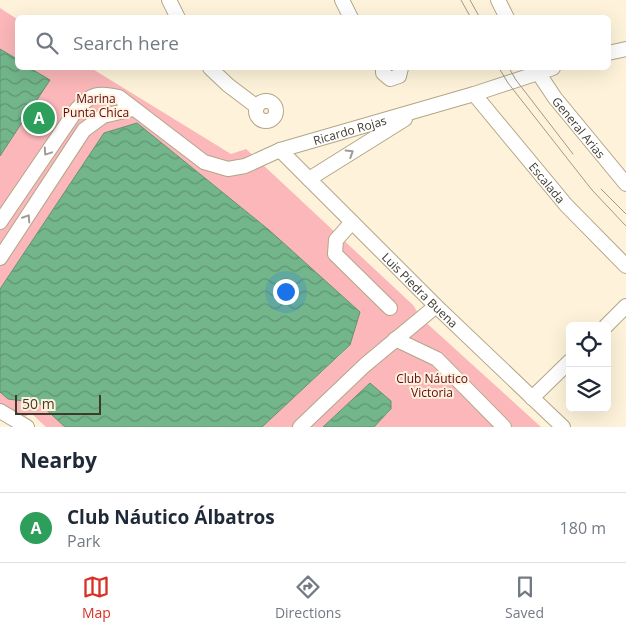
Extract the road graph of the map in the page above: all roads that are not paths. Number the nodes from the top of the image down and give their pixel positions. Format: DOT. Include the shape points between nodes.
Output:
graph roads {
  1 [pos="170,0"];
  2 [pos="498,0"];
  3 [pos="340,1"];
  4 [pos="177,15"];
  5 [pos="349,15"];
  6 [pos="506,15"];
  7 [pos="626,48"];
  8 [pos="611,52"];
  9 [pos="212,70"];
  10 [pos="383,70"];
  11 [pos="400,70"];
  12 [pos="534,70"];
  13 [pos="537,70"];
  14 [pos="474,94"];
  15 [pos="257,107"];
  16 [pos="133,109"];
  17 [pos="420,110"];
  18 [pos="280,150"];
  19 [pos="309,179"];
  20 [pos="626,184"];
  21 [pos="0,222"];
  22 [pos="352,222"];
  23 [pos="0,258"];
  24 [pos="626,266"];
  25 [pos="436,306"];
  26 [pos="626,306"];
  27 [pos="390,308"];
  28 [pos="610,322"];
  29 [pos="395,339"];
  30 [pos="566,365"];
  31 [pos="532,398"];
  32 [pos="0,411"];
  33 [pos="27,427"];
  34 [pos="300,427"];
  35 [pos="504,427"];
  36 [pos="563,427"];
  1 -- 4 [label="street"];
  2 -- 6 [label="street"];
  3 -- 5 [label="street"];
  7 -- 8 [label="street"];
  9 -- 15 [label="street"];
  10 -- 11 [label="street" via="390,79 399,76"];
  12 -- 14 [label="street, Ricardo Rojas"];
  13 -- 20 [label="street, General Arias" via="555,98"];
  14 -- 17 [label="street, Ricardo Rojas"];
  14 -- 24 [label="street, Escalada" via="566,205"];
  16 -- 18 [label="street, Ricardo Rojas" via="204,162 219,168 245,166"];
  16 -- 21 [label="street, Ricardo Rojas, one-way" via="118,98 104,94 88,97"];
  23 -- 16 [label="street, one-way" via="84,130 103,116"];
  17 -- 18 [label="street, Ricardo Rojas"];
  19 -- 17 [label="street, Ricardo Rojas, one-way"];
  18 -- 19 [label="street, Luis Piedra Buena"];
  19 -- 22 [label="street, Luis Piedra Buena"];
  22 -- 25 [label="street, Luis Piedra Buena"];
  22 -- 27 [label="street" via="336,240 336,254"];
  25 -- 29 [label="street"];
  25 -- 31 [label="street, Luis Piedra Buena"];
  26 -- 28 [label="street"];
  29 -- 34 [label="street"];
  29 -- 35 [label="street" via="437,359"];
  30 -- 31 [label="street"];
  31 -- 36 [label="street, Luis Piedra Buena"];
  32 -- 33 [label="street"];
}
